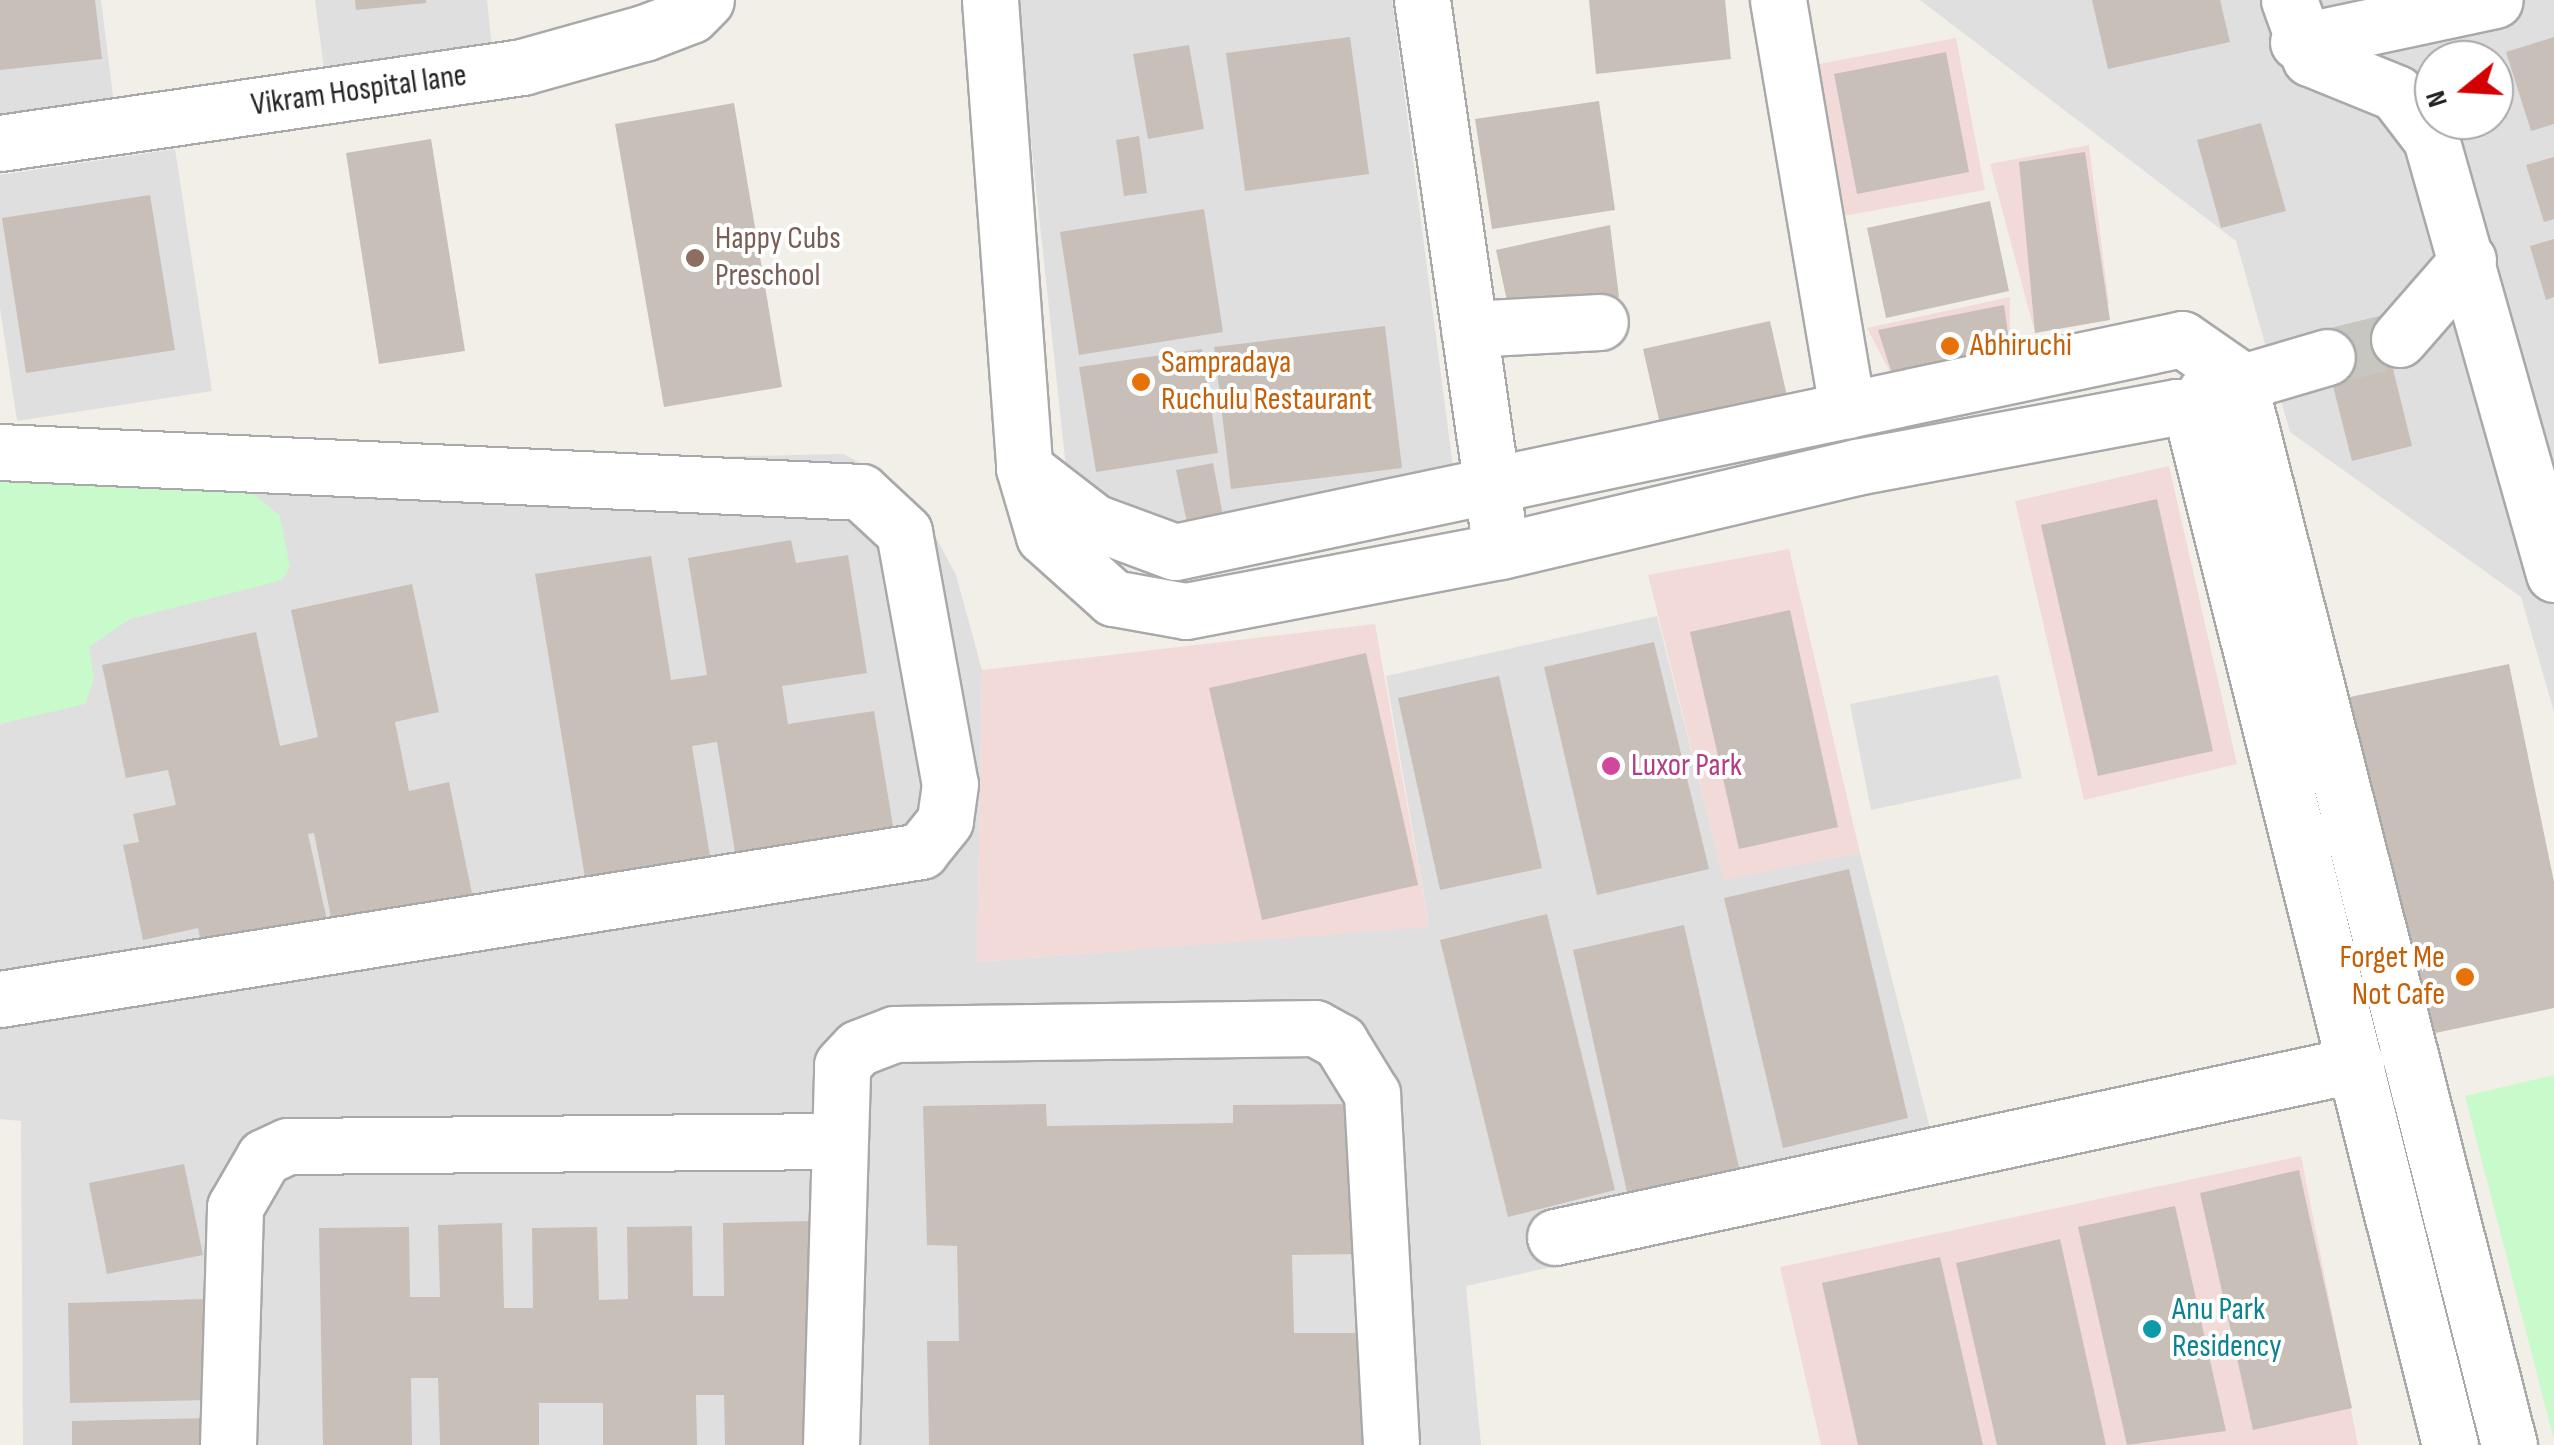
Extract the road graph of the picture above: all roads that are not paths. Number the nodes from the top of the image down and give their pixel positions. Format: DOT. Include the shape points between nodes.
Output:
graph roads {
  1 [pos="706,0"];
  2 [pos="990,0"];
  3 [pos="1422,0"];
  4 [pos="1778,0"];
  5 [pos="2495,0"];
  6 [pos="2294,21"];
  7 [pos="0,143"];
  8 [pos="2468,260"];
  9 [pos="1600,322"];
  10 [pos="1469,328"];
  11 [pos="2327,358"];
  12 [pos="2495,358"];
  13 [pos="2238,378"];
  14 [pos="2176,406"];
  15 [pos="1847,410"];
  16 [pos="0,452"];
  17 [pos="1024,468"];
  18 [pos="1492,486"];
  19 [pos="1502,551"];
  20 [pos="2552,557"];
  21 [pos="0,999"];
  22 [pos="2358,1064"];
  23 [pos="837,1141"];
  24 [pos="1556,1237"];
  25 [pos="228,1445"];
  26 [pos="831,1445"];
  27 [pos="1391,1445"];
  28 [pos="2450,1445"];
  29 [pos="2509,1445"];
  1 -- 7 [label="street, Vikram Hospital lane" via="691,15 644,33 522,67"];
  2 -- 17 [label="street"];
  3 -- 10 [label="street"];
  4 -- 15 [label="street"];
  5 -- 6 [label="street"];
  6 -- 8 [label="street" via="2333,74 2396,93 2416,114"];
  8 -- 12 [label="street"];
  8 -- 12 [label="street" via="2399,339"];
  9 -- 10 [label="street"];
  10 -- 18 [label="street"];
  11 -- 13 [label="street"];
  12 -- 20 [label="street"];
  13 -- 14 [label="street"];
  13 -- 15 [label="street" via="2182,339"];
  13 -- 29 [label="street"];
  14 -- 19 [label="street" via="1856,468"];
  14 -- 22 [label="street" via="2191,411 2207,463"];
  15 -- 18 [label="street"];
  16 -- 21 [label="street" via="861,492 904,532 950,784 945,821 921,851"];
  17 -- 18 [label="street" via="1094,522 1175,552"];
  17 -- 19 [label="street" via="1044,536 1074,571 1113,598 1186,611"];
  18 -- 19 [label="street"];
  22 -- 24 [label="street"];
  22 -- 28 [label="street"];
  23 -- 25 [label="street" via="288,1146 264,1157 236,1207"];
  23 -- 26 [label="street"];
  23 -- 27 [label="street" via="842,1064 858,1048 894,1034 1316,1028 1340,1042 1372,1094"];
}
